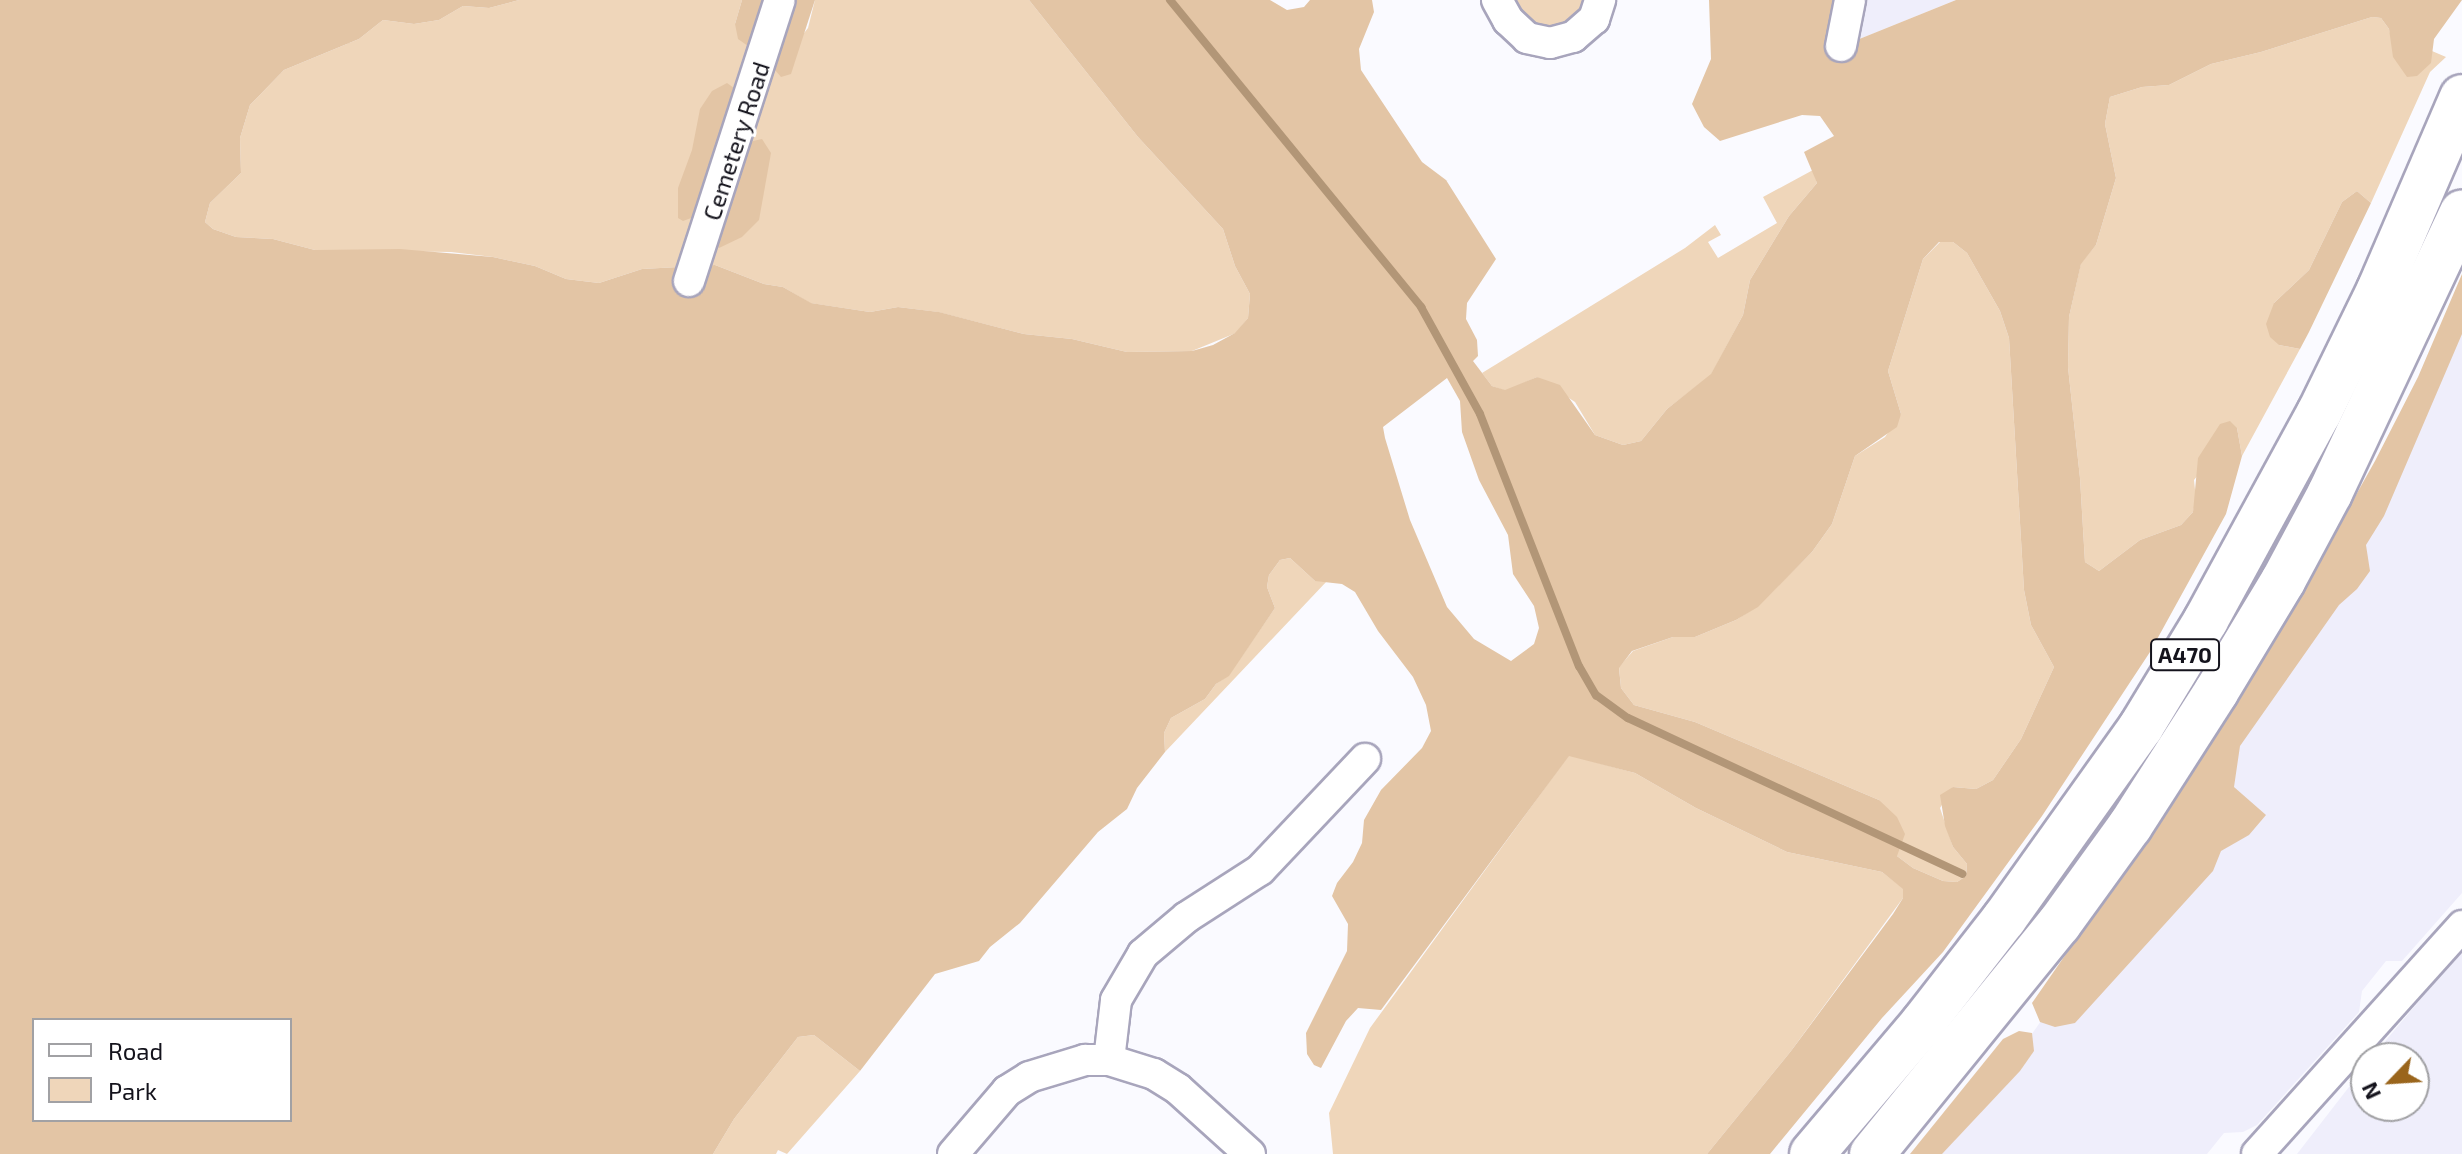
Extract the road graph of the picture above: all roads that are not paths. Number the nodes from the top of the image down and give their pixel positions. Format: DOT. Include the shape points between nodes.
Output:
graph roads {
  1 [pos="780,0"];
  2 [pos="1497,0"];
  3 [pos="1600,0"];
  4 [pos="1850,0"];
  5 [pos="1841,46"];
  6 [pos="2462,97"];
  7 [pos="2462,213"];
  8 [pos="689,281"];
  9 [pos="1365,759"];
  10 [pos="2462,926"];
  11 [pos="1109,1060"];
  12 [pos="953,1154"];
  13 [pos="1250,1154"];
  14 [pos="1812,1154"];
  15 [pos="1872,1154"];
  16 [pos="2257,1154"];
  1 -- 8 [label="street, Cemetery Road"];
  2 -- 3 [label="street" via="1527,38 1550,43 1573,37 1594,19"];
  4 -- 5 [label="street"];
  6 -- 14 [label="highway, A470" via="2319,413 2141,727 2004,919"];
  7 -- 15 [label="highway, A470" via="2330,493 2216,692 2059,924"];
  9 -- 11 [label="street" via="1260,870 1187,917 1143,954 1116,1000"];
  10 -- 16 [label="street"];
  11 -- 12 [label="street" via="1085,1060 1029,1077 1007,1091"];
  11 -- 13 [label="street" via="1154,1074 1178,1089"];
}
